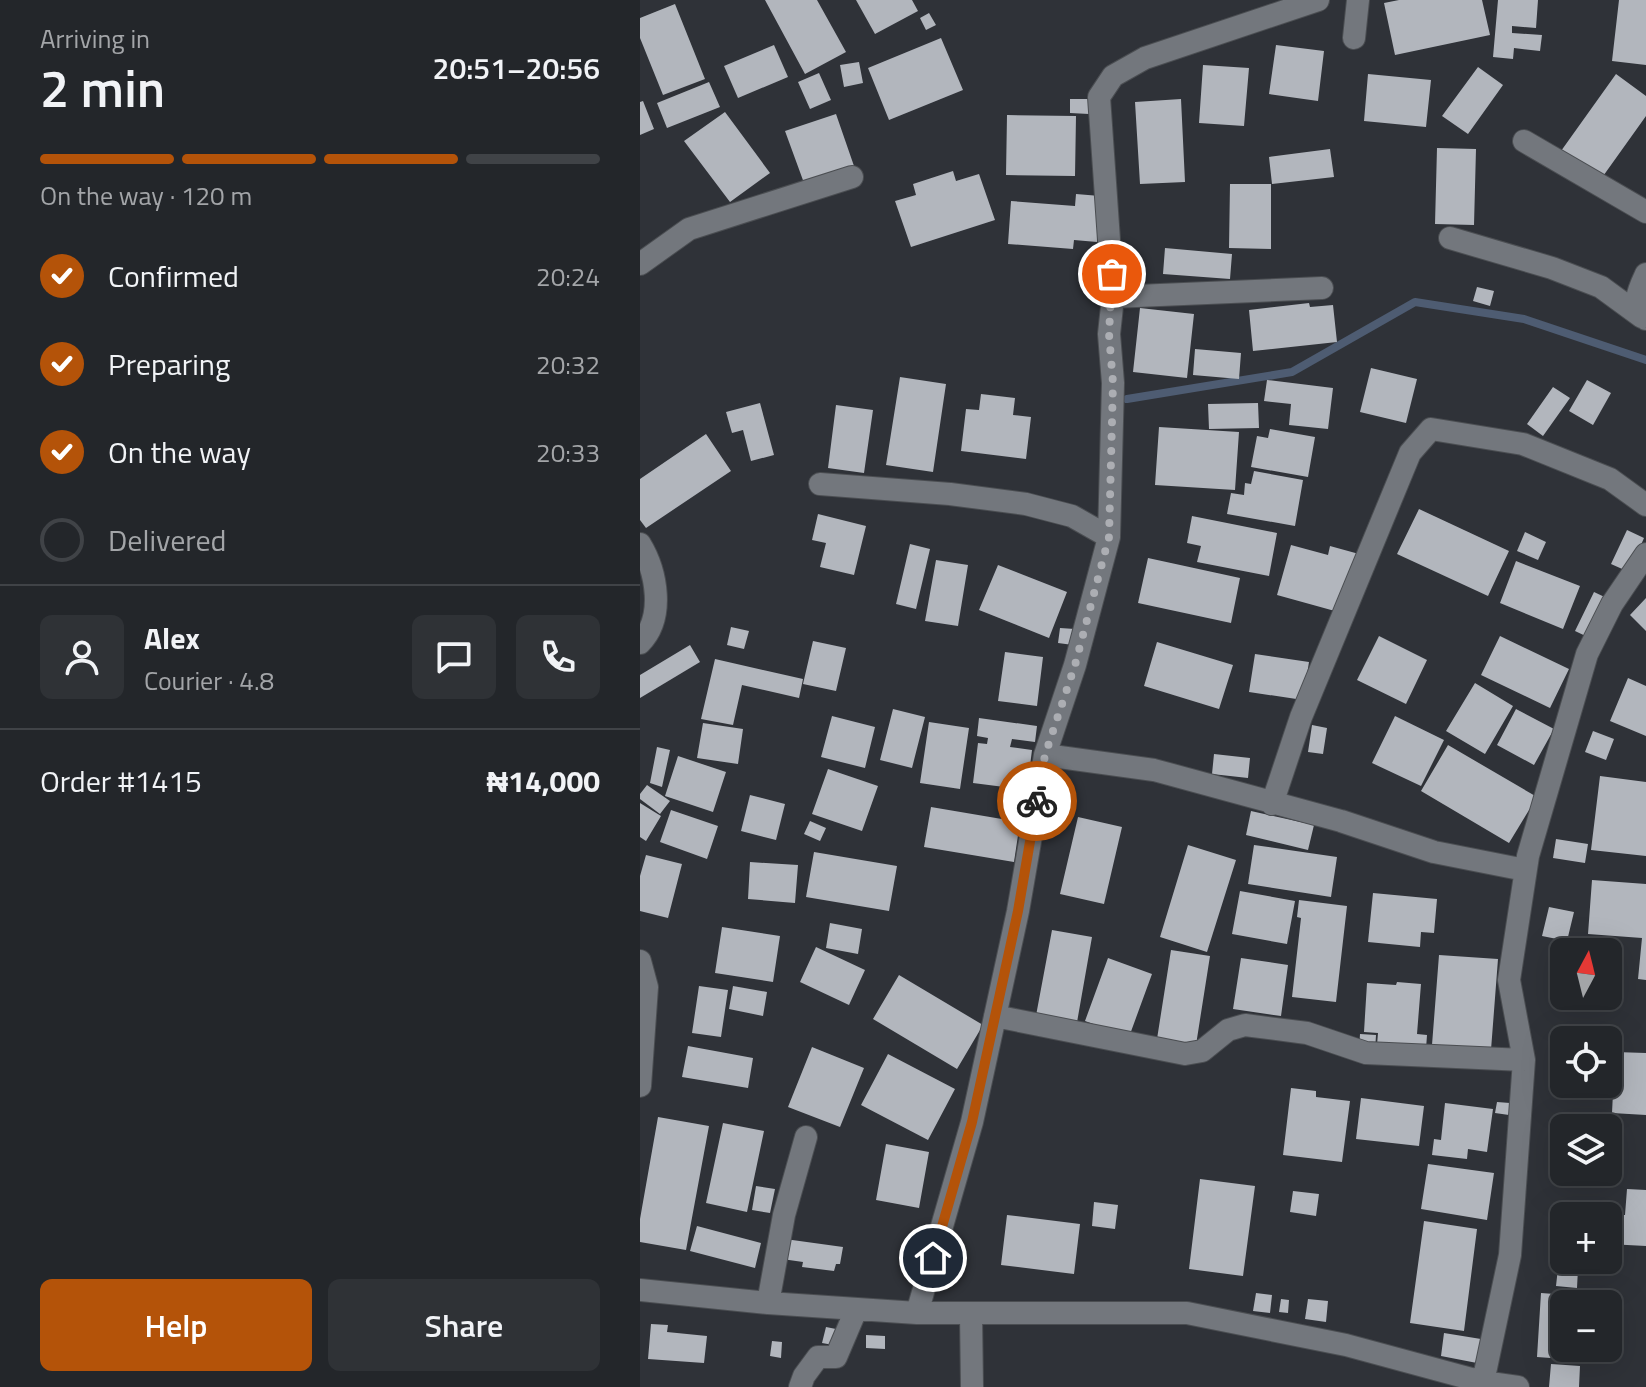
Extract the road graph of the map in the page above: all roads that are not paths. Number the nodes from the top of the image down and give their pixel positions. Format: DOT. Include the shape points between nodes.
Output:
graph roads {
  1 [pos="1318,0"];
  2 [pos="1358,0"];
  3 [pos="1354,38"];
  4 [pos="1524,141"];
  5 [pos="852,177"];
  6 [pos="1646,212"];
  7 [pos="1450,238"];
  8 [pos="640,264"];
  9 [pos="1646,274"];
  10 [pos="1322,288"];
  11 [pos="1113,297"];
  12 [pos="1644,318"];
  13 [pos="820,484"];
  14 [pos="1646,505"];
  15 [pos="1109,537"];
  16 [pos="640,544"];
  17 [pos="1646,554"];
  18 [pos="640,643"];
  19 [pos="1045,755"];
  20 [pos="1272,804"];
  21 [pos="1525,870"];
  22 [pos="640,961"];
  23 [pos="995,1016"];
  24 [pos="1524,1060"];
  25 [pos="640,1086"];
  26 [pos="806,1137"];
  27 [pos="640,1290"];
  28 [pos="768,1303"];
  29 [pos="856,1310"];
  30 [pos="917,1313"];
  31 [pos="971,1315"];
  32 [pos="1483,1382"];
  33 [pos="800,1387"];
  34 [pos="972,1387"];
  35 [pos="1518,1387"];
  1 -- 11 [label="street" via="1145,58 1113,76 1099,97"];
  2 -- 3 [label="street"];
  4 -- 6 [label="street"];
  5 -- 8 [label="street" via="689,229"];
  7 -- 12 [label="street" via="1601,287"];
  9 -- 12 [label="street" via="1636,295"];
  10 -- 11 [label="street"];
  11 -- 15 [label="street"];
  13 -- 15 [label="street" via="1026,504 1072,516"];
  14 -- 20 [label="street" via="1610,479 1523,444 1431,429 1410,453 1301,717"];
  15 -- 19 [label="street"];
  16 -- 18 [label="street" via="647,555 655,602 650,633"];
  17 -- 21 [label="street" via="1587,654"];
  19 -- 20 [label="street" via="1154,770"];
  19 -- 23 [label="street"];
  20 -- 21 [label="street" via="1434,852"];
  21 -- 24 [label="street" via="1509,980"];
  22 -- 25 [label="street" via="647,987"];
  23 -- 24 [label="street" via="1185,1054 1202,1051 1228,1030 1245,1025 1307,1033 1366,1053"];
  23 -- 30 [label="street" via="972,1122"];
  24 -- 32 [label="street" via="1510,1255"];
  26 -- 28 [label="street" via="784,1215"];
  27 -- 28 [label="street"];
  28 -- 29 [label="street"];
  29 -- 30 [label="street"];
  29 -- 33 [label="street" via="836,1357 818,1357"];
  30 -- 31 [label="street"];
  31 -- 32 [label="street" via="1187,1313 1346,1345"];
  31 -- 34 [label="street"];
  32 -- 35 [label="street"];
}
